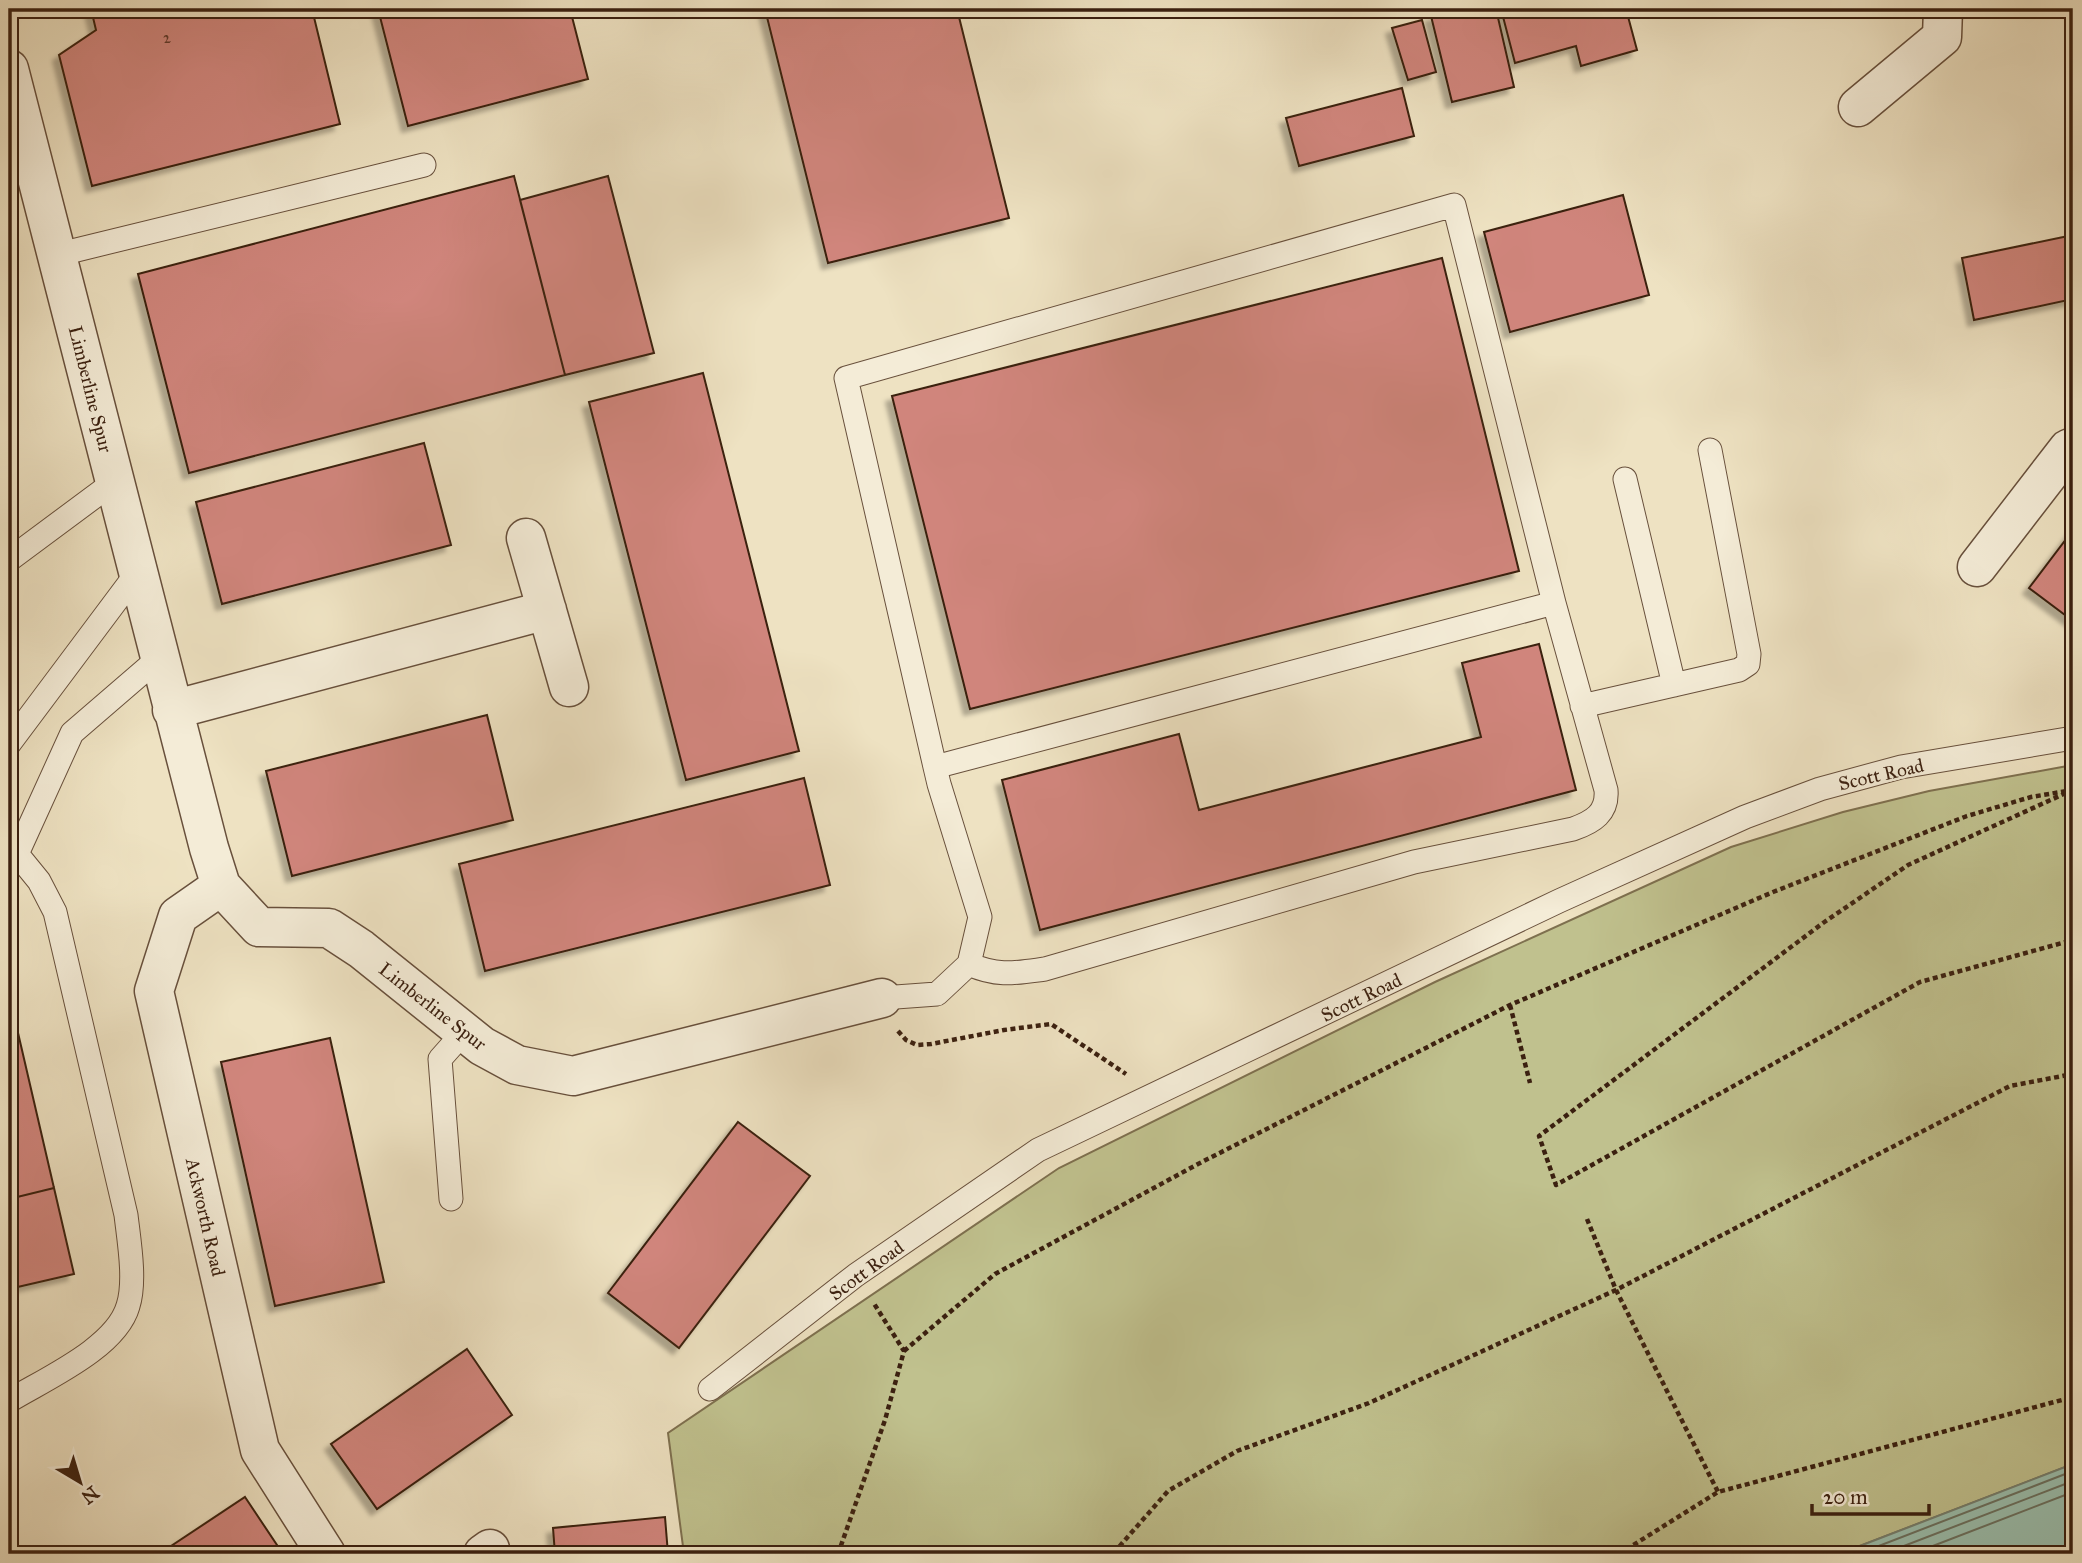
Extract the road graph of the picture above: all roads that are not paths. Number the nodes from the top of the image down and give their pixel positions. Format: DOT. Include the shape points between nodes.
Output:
graph roads {
  1 [pos="1943,9"];
  2 [pos="9,69"];
  3 [pos="1858,107"];
  4 [pos="424,165"];
  5 [pos="56,255"];
  6 [pos="2073,447"];
  7 [pos="1710,450"];
  8 [pos="1625,479"];
  9 [pos="114,482"];
  10 [pos="526,538"];
  11 [pos="9,560"];
  12 [pos="1977,568"];
  13 [pos="137,573"];
  14 [pos="1554,603"];
  15 [pos="547,610"];
  16 [pos="159,658"];
  17 [pos="1674,685"];
  18 [pos="569,687"];
  19 [pos="1582,706"];
  20 [pos="172,710"];
  21 [pos="2073,738"];
  22 [pos="9,744"];
  23 [pos="935,767"];
  24 [pos="13,845"];
  25 [pos="221,886"];
  26 [pos="969,964"];
  27 [pos="882,998"];
  28 [pos="464,1032"];
  29 [pos="451,1199"];
  30 [pos="710,1389"];
  31 [pos="9,1401"];
  32 [pos="326,1554"];
  1 -- 3 [label="street" via="1942,37"];
  2 -- 5 [label="street, Limberline Spur"];
  4 -- 5 [label="lane"];
  5 -- 9 [label="street, Limberline Spur"];
  6 -- 12 [label="street"];
  7 -- 17 [label="lane" via="1750,660 1740,670"];
  8 -- 17 [label="lane"];
  9 -- 11 [label="lane"];
  9 -- 13 [label="street, Limberline Spur"];
  10 -- 15 [label="street"];
  13 -- 16 [label="street, Limberline Spur"];
  13 -- 22 [label="lane"];
  14 -- 19 [label="lane"];
  14 -- 23 [label="lane"];
  14 -- 23 [label="lane" via="1454,205 846,378"];
  15 -- 18 [label="street"];
  15 -- 20 [label="street"];
  16 -- 20 [label="street, Limberline Spur"];
  16 -- 24 [label="lane" via="72,733"];
  17 -- 19 [label="lane"];
  19 -- 26 [label="lane" via="1607,801 1594,820 1584,825 1414,862 1045,969 1002,975"];
  20 -- 25 [label="street, Limberline Spur"];
  21 -- 30 [label="lane, Scott Road" via="1900,767 1820,789 1745,817 1559,901 1038,1150 856,1275"];
  23 -- 26 [label="lane" via="981,917"];
  24 -- 31 [label="lane" via="55,912 126,1215 131,1258 129,1304 120,1326 99,1347"];
  25 -- 28 [label="street, Limberline Spur" via="259,927 328,928"];
  25 -- 32 [label="street, Ackworth Road" via="178,916 155,991 260,1450"];
  26 -- 27 [label="lane" via="937,994"];
  27 -- 28 [label="street, Limberline Spur" via="573,1076 517,1065"];
  28 -- 29 [label="lane" via="440,1059"];
}
